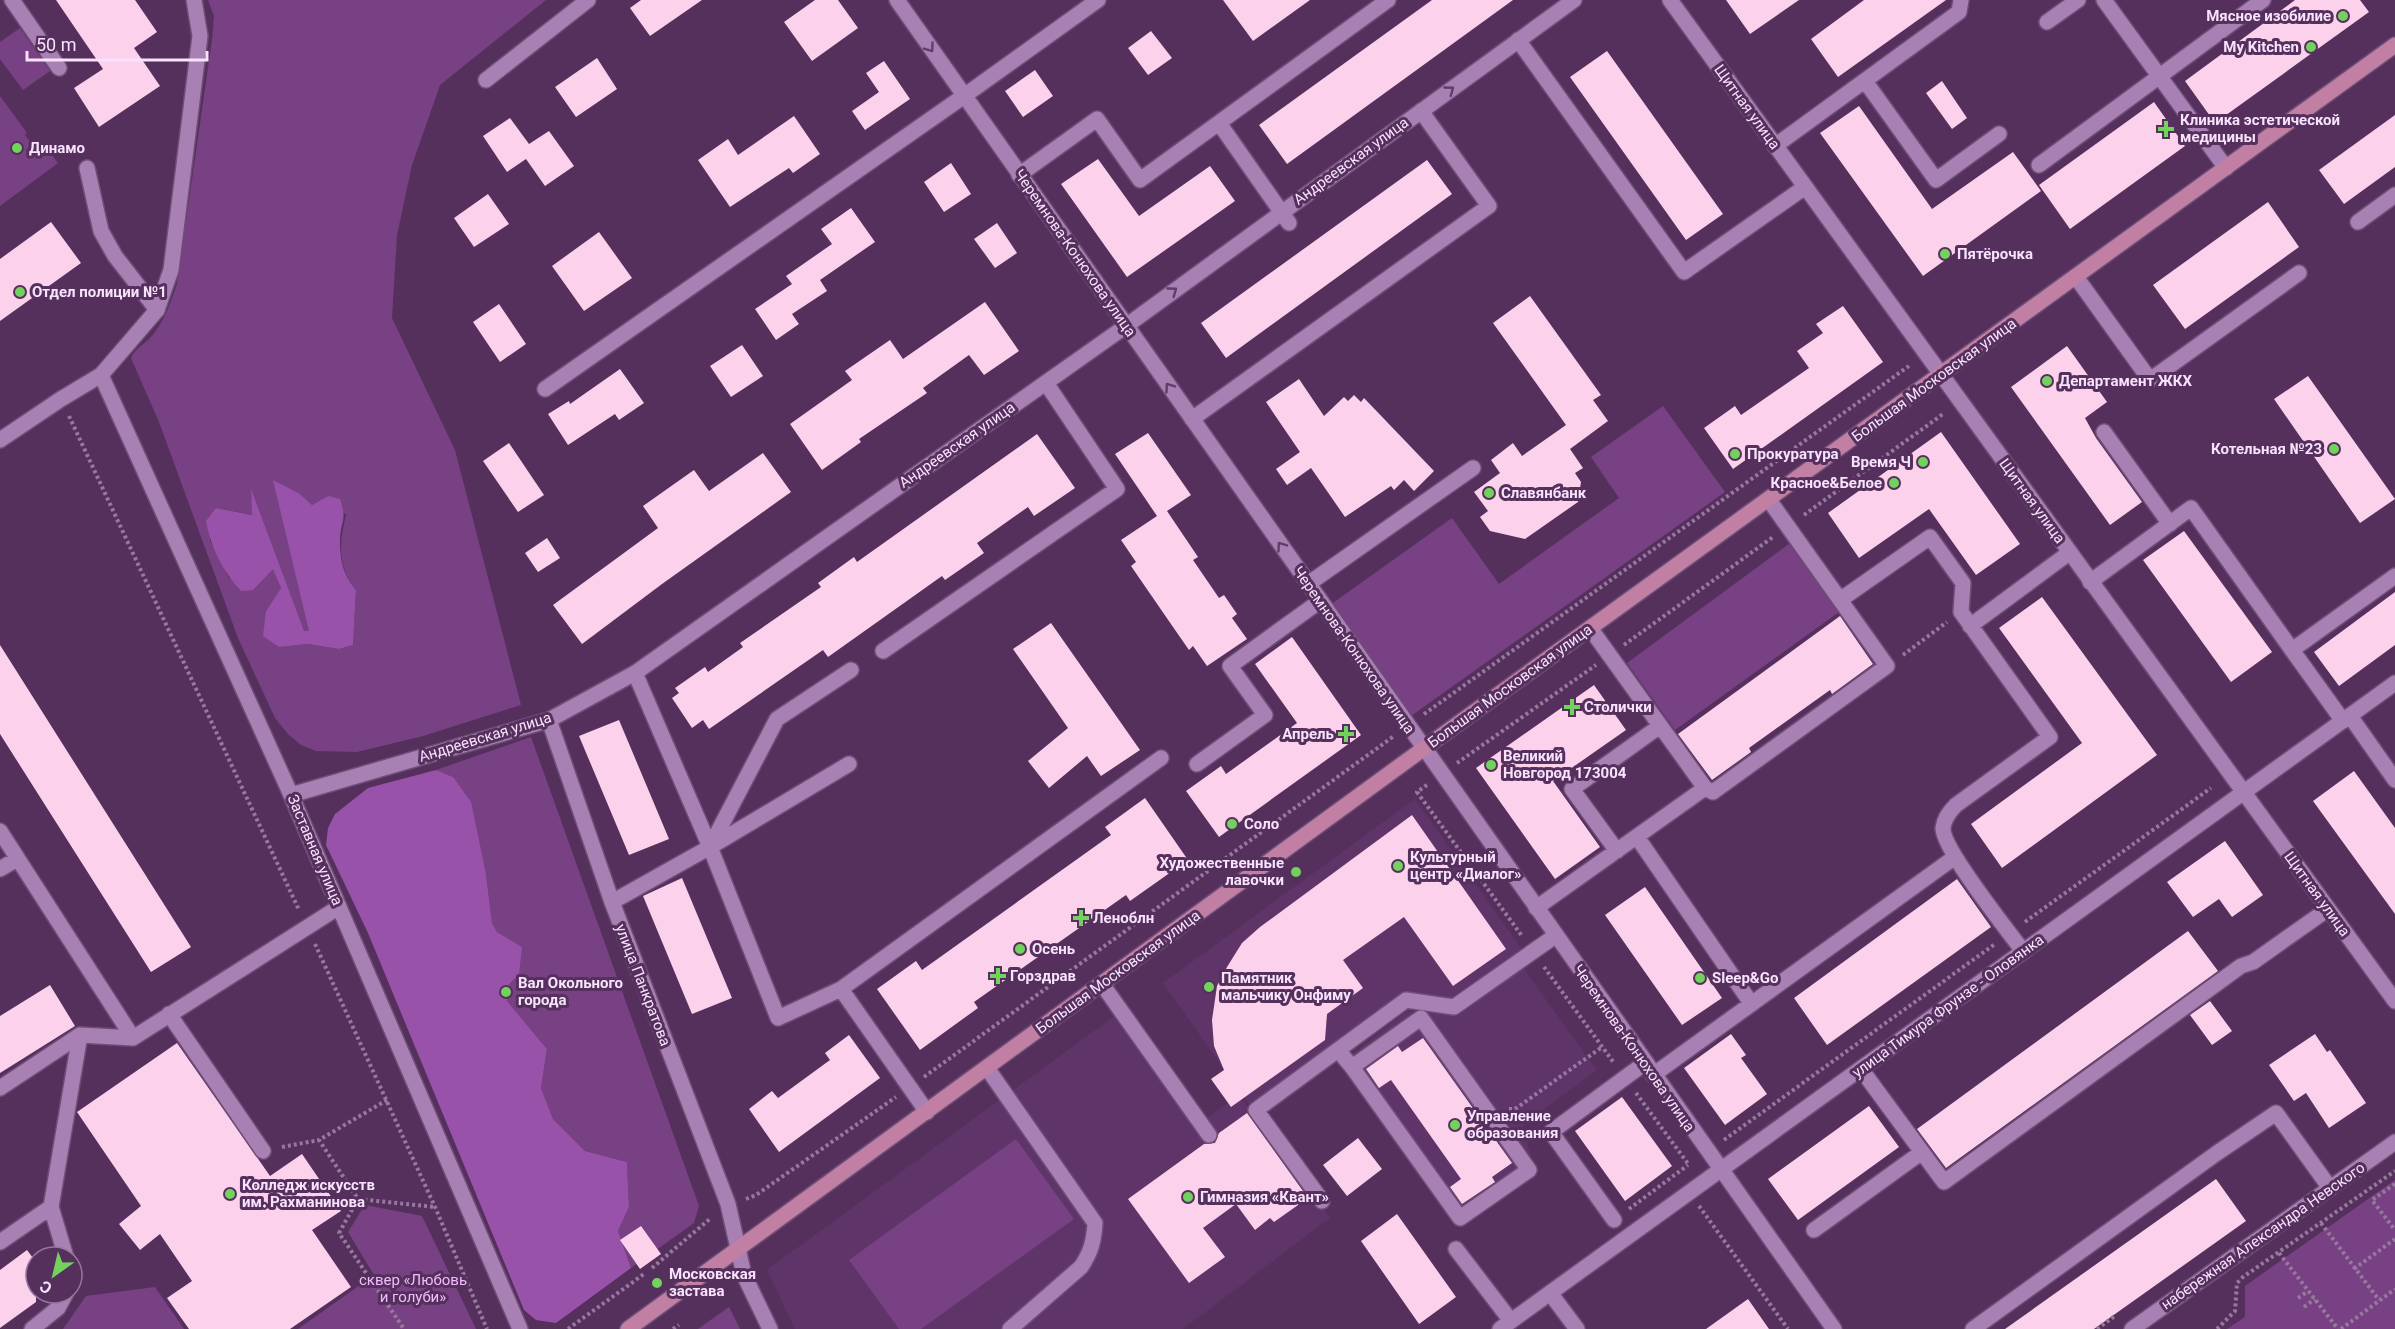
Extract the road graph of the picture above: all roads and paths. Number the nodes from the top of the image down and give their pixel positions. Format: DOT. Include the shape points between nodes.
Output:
graph roads {
  1 [pos="12,0"];
  2 [pos="194,0"];
  3 [pos="588,0"];
  4 [pos="897,0"];
  5 [pos="1098,0"];
  6 [pos="1388,0"];
  7 [pos="1574,0"];
  8 [pos="1670,0"];
  9 [pos="1961,0"];
  10 [pos="2078,0"];
  11 [pos="2104,0"];
  12 [pos="2263,0"];
  13 [pos="2048,22"];
  14 [pos="1518,40"];
  15 [pos="2395,45"];
  16 [pos="59,68"];
  17 [pos="2159,77"];
  18 [pos="486,80"];
  19 [pos="1864,81"];
  20 [pos="964,96"];
  21 [pos="1421,111"];
  22 [pos="1219,123"];
  23 [pos="2000,134"];
  24 [pos="1775,146"];
  25 [pos="2039,165"];
  26 [pos="87,168"];
  27 [pos="2226,168"];
  28 [pos="1020,175"];
  29 [pos="1805,187"];
  30 [pos="2395,195"];
  31 [pos="1286,217"];
  32 [pos="2358,222"];
  33 [pos="2299,273"];
  34 [pos="2076,277"];
  35 [pos="157,310"];
  36 [pos="1126,326"];
  37 [pos="1908,366"];
  38 [pos="105,371"];
  39 [pos="1941,375"];
  40 [pos="1046,382"];
  41 [pos="545,389"];
  42 [pos="61,399"];
  43 [pos="1943,414"];
  44 [pos="1192,419"];
  45 [pos="2104,432"];
  46 [pos="0,440"];
  47 [pos="1473,468"];
  48 [pos="1768,500"];
  49 [pos="1800,518"];
  50 [pos="2170,524"];
  51 [pos="2069,553"];
  52 [pos="2395,576"];
  53 [pos="2090,582"];
  54 [pos="1308,585"];
  55 [pos="1840,600"];
  56 [pos="1320,601"];
  57 [pos="1961,612"];
  58 [pos="1971,626"];
  59 [pos="1590,628"];
  60 [pos="2292,650"];
  61 [pos="883,651"];
  62 [pos="1887,666"];
  63 [pos="851,670"];
  64 [pos="635,673"];
  65 [pos="2395,683"];
  66 [pos="2346,718"];
  67 [pos="549,720"];
  68 [pos="1407,726"];
  69 [pos="1660,726"];
  70 [pos="1423,749"];
  71 [pos="1161,758"];
  72 [pos="849,764"];
  73 [pos="1197,764"];
  74 [pos="2395,780"];
  75 [pos="1705,788"];
  76 [pos="2211,788"];
  77 [pos="1417,792"];
  78 [pos="2243,793"];
  79 [pos="291,795"];
  80 [pos="0,831"];
  81 [pos="1636,837"];
  82 [pos="710,847"];
  83 [pos="1617,851"];
  84 [pos="1955,857"];
  85 [pos="17,859"];
  86 [pos="0,869"];
  87 [pos="612,902"];
  88 [pos="339,907"];
  89 [pos="1536,909"];
  90 [pos="2328,909"];
  91 [pos="307,926"];
  92 [pos="2009,933"];
  93 [pos="1555,936"];
  94 [pos="1533,951"];
  95 [pos="2023,951"];
  96 [pos="1102,984"];
  97 [pos="841,989"];
  98 [pos="2395,1001"];
  99 [pos="1752,1003"];
  100 [pos="169,1014"];
  101 [pos="80,1035"];
  102 [pos="133,1038"];
  103 [pos="1602,1047"];
  104 [pos="1338,1050"];
  105 [pos="1352,1067"];
  106 [pos="987,1068"];
  107 [pos="1649,1069"];
  108 [pos="1861,1069"];
  109 [pos="1625,1078"];
  110 [pos="910,1087"];
  111 [pos="0,1088"];
  112 [pos="387,1100"];
  113 [pos="1485,1107"];
  114 [pos="927,1112"];
  115 [pos="1209,1135"];
  116 [pos="319,1140"];
  117 [pos="2395,1142"];
  118 [pos="263,1151"];
  119 [pos="1707,1152"];
  120 [pos="1922,1152"];
  121 [pos="1689,1165"];
  122 [pos="1721,1170"];
  123 [pos="2394,1173"];
  124 [pos="1676,1174"];
  125 [pos="2395,1184"];
  126 [pos="2330,1188"];
  127 [pos="1689,1193"];
  128 [pos="358,1199"];
  129 [pos="1322,1202"];
  130 [pos="728,1204"];
  131 [pos="51,1207"];
  132 [pos="435,1207"];
  133 [pos="1614,1220"];
  134 [pos="2321,1223"];
  135 [pos="1814,1230"];
  136 [pos="2395,1230"];
  137 [pos="2395,1239"];
  138 [pos="0,1242"];
  139 [pos="62,1245"];
  140 [pos="739,1249"];
  141 [pos="1456,1250"];
  142 [pos="2279,1253"];
  143 [pos="652,1268"];
  144 [pos="2354,1269"];
  145 [pos="644,1274"];
  146 [pos="2395,1289"];
  147 [pos="2308,1291"];
  148 [pos="1550,1293"];
  149 [pos="2298,1298"];
  150 [pos="2315,1299"];
  151 [pos="2379,1300"];
  152 [pos="60,1305"];
  153 [pos="2304,1307"];
  154 [pos="679,1324"];
  155 [pos="1506,1325"];
  156 [pos="32,1329"];
  157 [pos="404,1329"];
  158 [pos="487,1329"];
  159 [pos="520,1329"];
  160 [pos="568,1329"];
  161 [pos="628,1329"];
  162 [pos="673,1329"];
  163 [pos="770,1329"];
  164 [pos="1010,1329"];
  165 [pos="1577,1329"];
  166 [pos="1788,1329"];
  167 [pos="1834,1329"];
  168 [pos="1973,1329"];
  169 [pos="2132,1329"];
  170 [pos="2217,1329"];
  171 [pos="2339,1329"];
  1 -- 16 [label="street"];
  2 -- 35 [label="street" via="200,36 171,270"];
  3 -- 18 [label="street"];
  4 -- 20 [label="street, Черемнова-Конюхова улица, one-way"];
  5 -- 20 [label="street"];
  6 -- 22 [label="street"];
  7 -- 14 [label="street, Андреевская улица"];
  8 -- 24 [label="street, Щитная улица"];
  9 -- 19 [label="street" via="1959,12"];
  10 -- 13 [label="street"];
  11 -- 17 [label="street"];
  12 -- 17 [label="street"];
  21 -- 14 [label="street, Андреевская улица, one-way"];
  14 -- 29 [label="street" via="1684,272"];
  15 -- 27 [label="main road, Большая Московская улица"];
  17 -- 25 [label="street"];
  17 -- 27 [label="street"];
  19 -- 23 [label="street" via="1936,180"];
  19 -- 24 [label="street"];
  20 -- 28 [label="street, Черемнова-Конюхова улица"];
  20 -- 41 [label="street"];
  21 -- 31 [label="street, Андреевская улица"];
  21 -- 44 [label="street" via="1489,206"];
  22 -- 28 [label="street" via="1140,180 1097,119"];
  22 -- 31 [label="street"];
  24 -- 29 [label="street, Щитная улица"];
  26 -- 35 [label="street" via="101,231 115,256"];
  27 -- 34 [label="main road, Большая Московская улица"];
  28 -- 36 [label="street, Черемнова-Конюхова улица"];
  29 -- 39 [label="street, Щитная улица"];
  30 -- 32 [label="street"];
  36 -- 31 [label="street, Андреевская улица, one-way"];
  33 -- 34 [label="street" via="2150,380"];
  34 -- 39 [label="main road, Большая Московская улица"];
  35 -- 38 [label="street"];
  36 -- 40 [label="street, Андреевская улица"];
  44 -- 36 [label="street, Черемнова-Конюхова улица, one-way"];
  37 -- 68 [label="path"];
  38 -- 42 [label="street"];
  38 -- 79 [label="street, Заставная улица"];
  39 -- 48 [label="main road, Большая Московская улица"];
  39 -- 51 [label="street, Щитная улица"];
  40 -- 61 [label="street" via="1117,489"];
  40 -- 64 [label="street, Андреевская улица"];
  42 -- 46 [label="street"];
  42 -- 91 [label="path"];
  43 -- 49 [label="path"];
  54 -- 44 [label="street, Черемнова-Конюхова улица, one-way"];
  45 -- 50 [label="street"];
  47 -- 54 [label="street"];
  48 -- 55 [label="street"];
  48 -- 59 [label="main road, Большая Московская улица"];
  50 -- 53 [label="street"];
  50 -- 60 [label="street" via="2191,508"];
  51 -- 53 [label="street, Щитная улица"];
  51 -- 58 [label="street"];
  52 -- 60 [label="street"];
  53 -- 78 [label="street, Щитная улица"];
  54 -- 56 [label="street, Черемнова-Конюхова улица"];
  55 -- 57 [label="street" via="1930,537 1963,583"];
  55 -- 62 [label="street"];
  56 -- 68 [label="street, Черемнова-Конюхова улица"];
  56 -- 73 [label="street" via="1230,666 1265,715"];
  57 -- 58 [label="street"];
  57 -- 62 [label="path"];
  58 -- 84 [label="street" via="2050,737 1950,811 1943,829"];
  59 -- 69 [label="street"];
  59 -- 70 [label="main road, Большая Московская улица"];
  60 -- 66 [label="street"];
  62 -- 75 [label="street" via="1713,792"];
  63 -- 82 [label="street" via="777,719"];
  64 -- 67 [label="street, Андреевская улица"];
  64 -- 82 [label="street"];
  65 -- 66 [label="street, улица Тимура Фрунзе - Оловянка"];
  66 -- 74 [label="street"];
  66 -- 78 [label="street, улица Тимура Фрунзе - Оловянка"];
  67 -- 79 [label="street, Андреевская улица"];
  67 -- 87 [label="street, улица Панкратова"];
  68 -- 70 [label="street, Черемнова-Конюхова улица"];
  68 -- 110 [label="path"];
  69 -- 75 [label="street"];
  69 -- 83 [label="street" via="1572,789"];
  70 -- 89 [label="street, Черемнова-Конюхова улица"];
  70 -- 96 [label="main road, Большая Московская улица"];
  71 -- 97 [label="street"];
  72 -- 82 [label="street"];
  75 -- 81 [label="street"];
  76 -- 92 [label="path"];
  77 -- 94 [label="path"];
  78 -- 90 [label="street, Щитная улица"];
  78 -- 95 [label="street, улица Тимура Фрунзе - Оловянка"];
  79 -- 88 [label="street, Заставная улица"];
  80 -- 85 [label="street"];
  81 -- 83 [label="street"];
  81 -- 99 [label="street"];
  82 -- 87 [label="street"];
  82 -- 97 [label="street" via="778,1018"];
  83 -- 89 [label="street"];
  84 -- 92 [label="street"];
  84 -- 99 [label="street"];
  85 -- 86 [label="street"];
  85 -- 102 [label="street"];
  87 -- 130 [label="street, улица Панкратова"];
  88 -- 91 [label="street"];
  88 -- 159 [label="street, Заставная улица"];
  89 -- 93 [label="street, Черемнова-Конюхова улица"];
  90 -- 98 [label="street, Щитная улица"];
  90 -- 120 [label="street" via="2253,962 2241,966 1944,1182"];
  91 -- 100 [label="street"];
  91 -- 112 [label="path"];
  92 -- 95 [label="street"];
  92 -- 119 [label="path"];
  93 -- 94 [label="street"];
  93 -- 107 [label="street, Черемнова-Конюхова улица"];
  94 -- 103 [label="path"];
  94 -- 104 [label="street" via="1454,1007 1406,1000"];
  95 -- 108 [label="street, улица Тимура Фрунзе - Оловянка"];
  96 -- 106 [label="main road, Большая Московская улица"];
  96 -- 115 [label="street"];
  97 -- 110 [label="street"];
  99 -- 107 [label="street"];
  100 -- 102 [label="street"];
  100 -- 118 [label="street"];
  101 -- 102 [label="street"];
  101 -- 111 [label="street"];
  101 -- 131 [label="street"];
  103 -- 109 [label="path"];
  103 -- 113 [label="path" via="1515,1109"];
  104 -- 105 [label="street"];
  104 -- 129 [label="street" via="1256,1110"];
  105 -- 113 [label="street" via="1421,1018"];
  105 -- 113 [label="street" via="1460,1218 1529,1170"];
  106 -- 114 [label="main road, Большая Московская улица"];
  106 -- 164 [label="street" via="1095,1223 1094,1241 1080,1267"];
  107 -- 109 [label="street"];
  107 -- 119 [label="street, Черемнова-Конюхова улица"];
  108 -- 120 [label="street"];
  108 -- 122 [label="street, улица Тимура Фрунзе - Оловянка"];
  109 -- 121 [label="path"];
  109 -- 133 [label="street" via="1551,1132"];
  110 -- 114 [label="street"];
  110 -- 130 [label="path" via="756,1196"];
  112 -- 116 [label="path"];
  112 -- 132 [label="path"];
  114 -- 140 [label="main road, Большая Московская улица"];
  116 -- 118 [label="path"];
  116 -- 128 [label="path"];
  117 -- 126 [label="street, набережная Александра Невского"];
  119 -- 121 [label="path"];
  119 -- 122 [label="street, Черемнова-Конюхова улица"];
  120 -- 135 [label="street"];
  121 -- 124 [label="path"];
  122 -- 127 [label="street, улица Тимура Фрунзе - Оловянка"];
  122 -- 167 [label="street, Черемнова-Конюхова улица"];
  123 -- 134 [label="path"];
  124 -- 127 [label="path"];
  124 -- 133 [label="path"];
  125 -- 136 [label="path" via="2372,1200"];
  126 -- 168 [label="street" via="2276,1113"];
  126 -- 169 [label="street, набережная Александра Невского"];
  127 -- 148 [label="street, улица Тимура Фрунзе - Оловянка"];
  127 -- 166 [label="path"];
  128 -- 132 [label="path"];
  128 -- 157 [label="path" via="339,1233"];
  130 -- 140 [label="street, улица Панкратова"];
  130 -- 143 [label="path"];
  131 -- 138 [label="street"];
  131 -- 139 [label="street"];
  132 -- 158 [label="path"];
  134 -- 142 [label="path"];
  134 -- 144 [label="path"];
  137 -- 144 [label="path"];
  140 -- 161 [label="main road, Большая Московская улица"];
  140 -- 163 [label="street, улица Панкратова" via="744,1275"];
  141 -- 155 [label="street"];
  142 -- 147 [label="path"];
  142 -- 170 [label="path" via="2237,1283 2235,1311"];
  144 -- 151 [label="path"];
  145 -- 160 [label="path"];
  146 -- 151 [label="path"];
  147 -- 149 [label="path"];
  147 -- 150 [label="path"];
  148 -- 155 [label="street, улица Тимура Фрунзе - Оловянка"];
  148 -- 165 [label="street"];
  150 -- 153 [label="path"];
  150 -- 171 [label="path"];
  151 -- 171 [label="path"];
  152 -- 156 [label="street"];
  154 -- 162 [label="path"];
}
